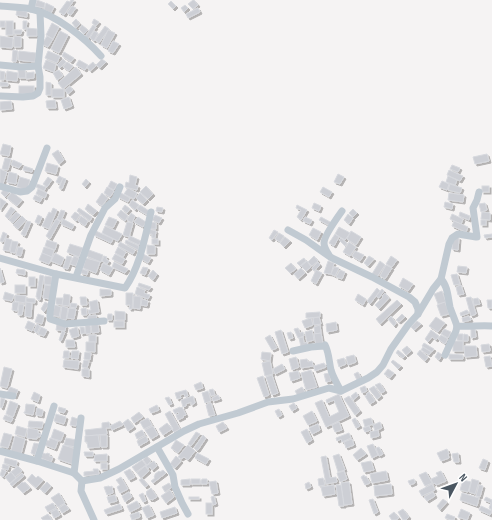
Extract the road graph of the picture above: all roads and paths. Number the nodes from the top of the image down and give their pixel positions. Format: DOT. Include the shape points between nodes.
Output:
graph roads {
  1 [pos="33,0"];
  2 [pos="0,6"];
  3 [pos="31,9"];
  4 [pos="40,12"];
  5 [pos="101,56"];
  6 [pos="0,65"];
  7 [pos="38,66"];
  8 [pos="0,96"];
  9 [pos="47,148"];
  10 [pos="0,186"];
  11 [pos="120,187"];
  12 [pos="479,192"];
  13 [pos="342,211"];
  14 [pos="152,212"];
  15 [pos="288,230"];
  16 [pos="330,257"];
  17 [pos="0,258"];
  18 [pos="56,274"];
  19 [pos="76,278"];
  20 [pos="441,279"];
  21 [pos="418,314"];
  22 [pos="104,321"];
  23 [pos="457,326"];
  24 [pos="492,326"];
  25 [pos="293,351"];
  26 [pos="445,355"];
  27 [pos="341,390"];
  28 [pos="0,394"];
  29 [pos="13,396"];
  30 [pos="54,406"];
  31 [pos="81,418"];
  32 [pos="157,447"];
  33 [pos="0,451"];
  34 [pos="37,461"];
  35 [pos="74,473"];
  36 [pos="82,481"];
  37 [pos="188,514"];
  38 [pos="94,520"];
  1 -- 3 [label="street"];
  2 -- 3 [label="street"];
  3 -- 4 [label="street"];
  4 -- 5 [label="street" via="74,32"];
  4 -- 7 [label="street"];
  6 -- 7 [label="street"];
  7 -- 8 [label="street" via="38,93 22,97"];
  9 -- 10 [label="street" via="32,187 20,192"];
  11 -- 19 [label="street" via="114,199 105,208"];
  12 -- 20 [label="street" via="473,208 477,236 458,234 452,238"];
  13 -- 16 [label="street" via="325,239 324,243"];
  14 -- 19 [label="street" via="132,277 125,288"];
  15 -- 16 [label="street"];
  16 -- 21 [label="street" via="409,297 417,305"];
  17 -- 18 [label="street"];
  18 -- 19 [label="street"];
  18 -- 22 [label="street" via="50,319 65,324"];
  20 -- 21 [label="street"];
  20 -- 23 [label="street"];
  21 -- 27 [label="street" via="402,332 377,372"];
  23 -- 24 [label="street"];
  23 -- 26 [label="street"];
  25 -- 27 [label="street" via="325,345 331,371"];
  27 -- 32 [label="street" via="329,388 293,399 268,402 199,424"];
  28 -- 29 [label="street"];
  30 -- 34 [label="street"];
  31 -- 35 [label="street"];
  32 -- 36 [label="street" via="100,478"];
  32 -- 37 [label="street" via="173,475 175,487"];
  33 -- 34 [label="street"];
  34 -- 35 [label="street"];
  35 -- 36 [label="street"];
  36 -- 38 [label="street" via="81,491"];
}
